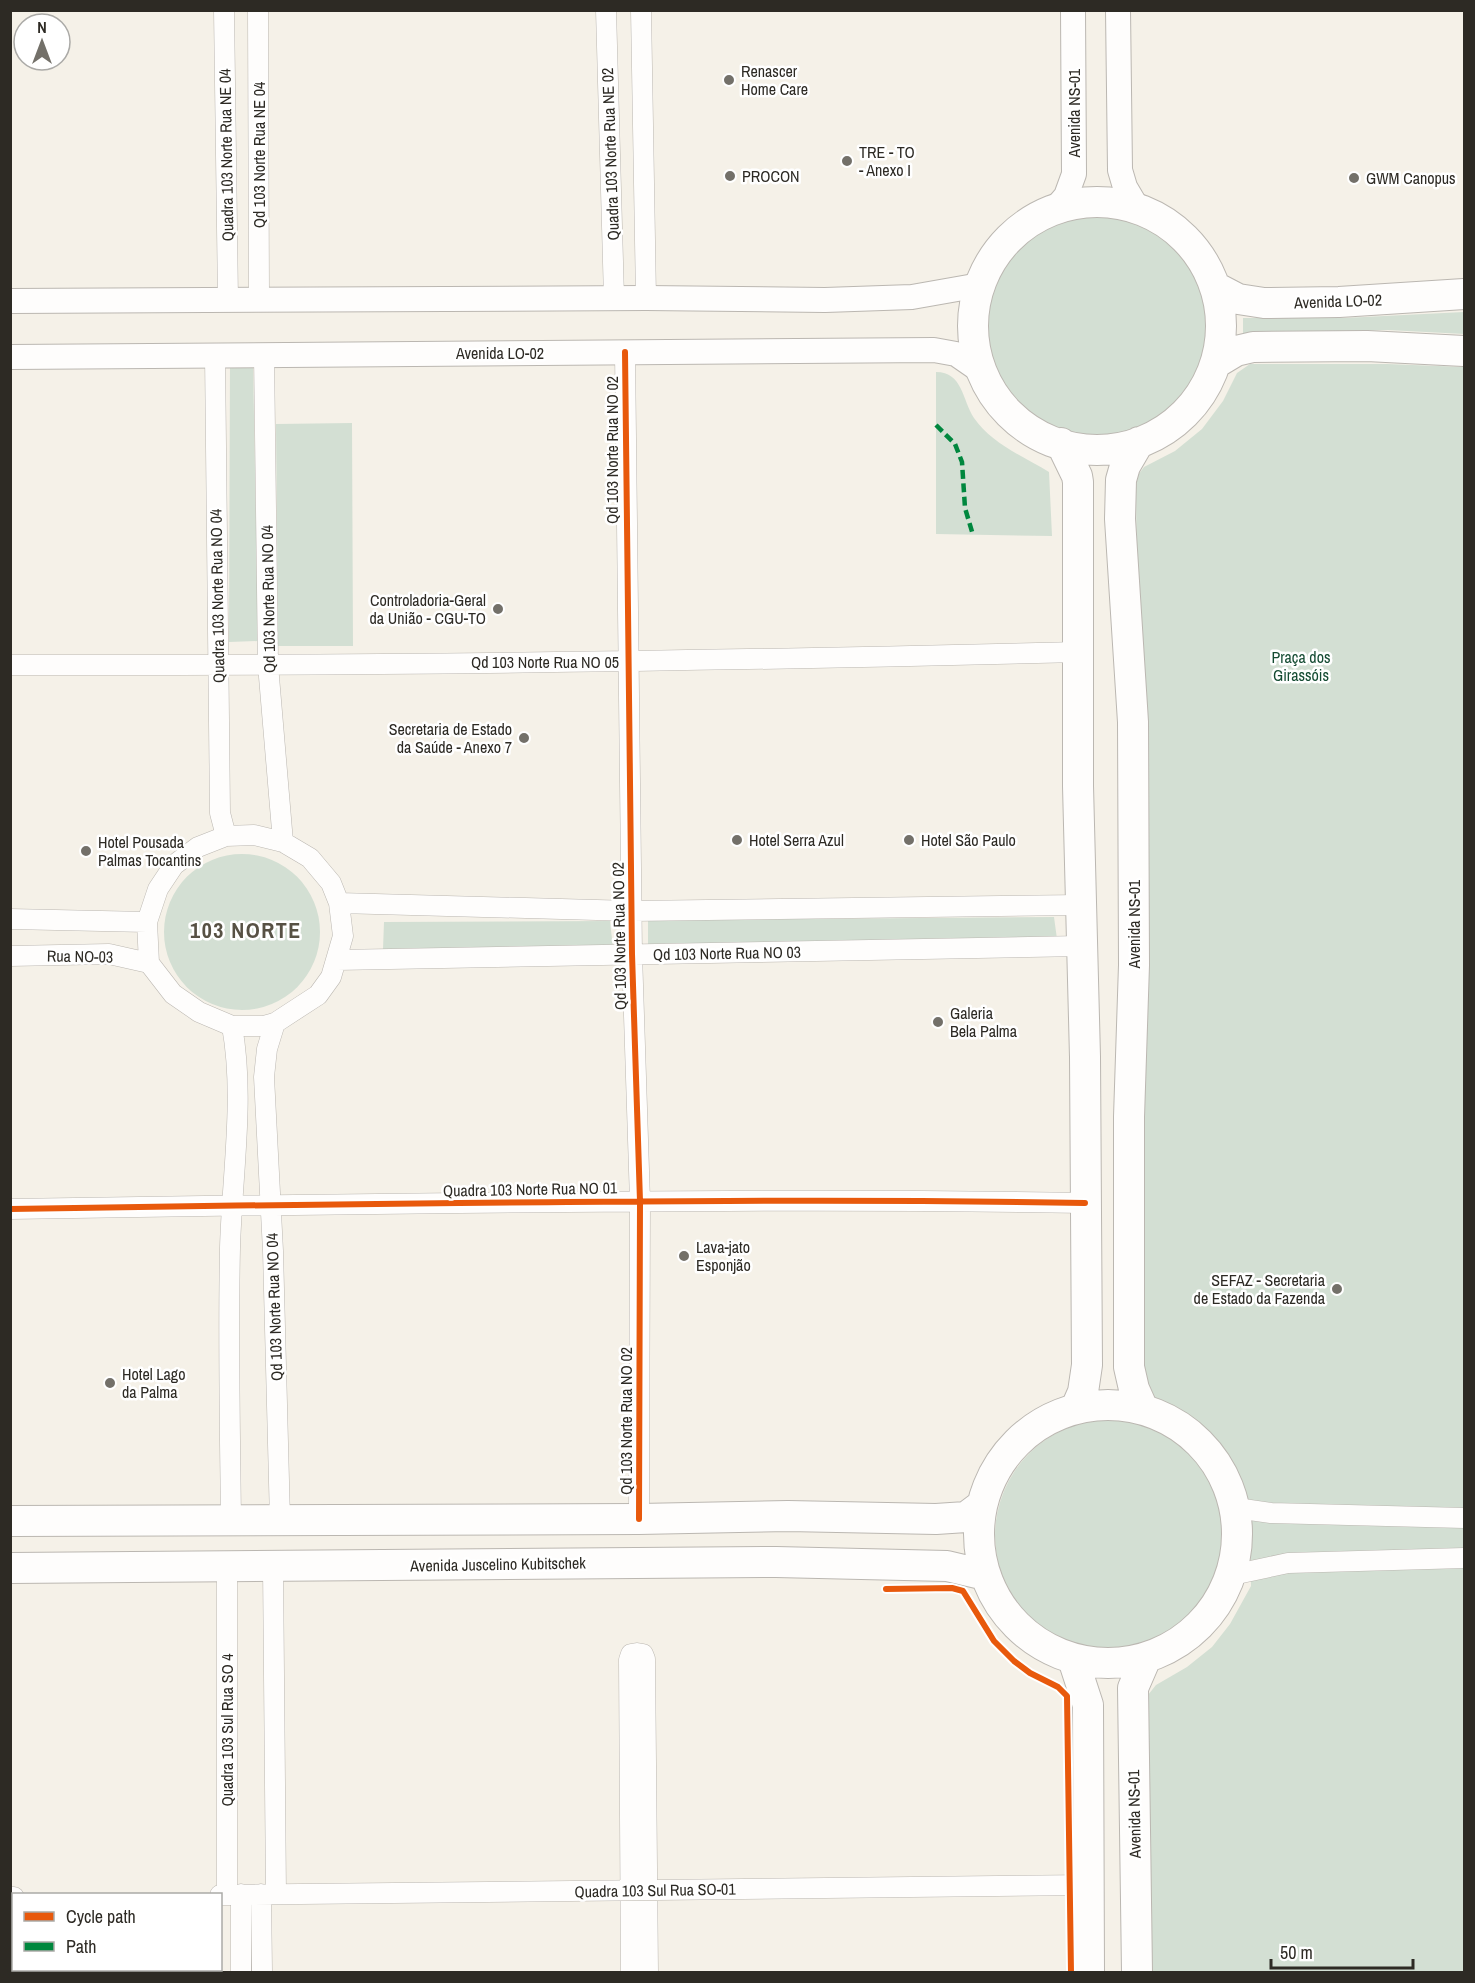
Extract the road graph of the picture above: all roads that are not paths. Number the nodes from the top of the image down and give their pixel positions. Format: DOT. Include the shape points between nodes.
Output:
graph roads {
  1 [pos="224,10"];
  2 [pos="258,10"];
  3 [pos="606,10"];
  4 [pos="640,10"];
  5 [pos="1073,10"];
  6 [pos="1118,10"];
  7 [pos="1138,209"];
  8 [pos="1054,210"];
  9 [pos="980,285"];
  10 [pos="1215,287"];
  11 [pos="1464,294"];
  12 [pos="614,298"];
  13 [pos="646,298"];
  14 [pos="228,300"];
  15 [pos="259,300"];
  16 [pos="10,301"];
  17 [pos="1464,351"];
  18 [pos="625,352"];
  19 [pos="264,355"];
  20 [pos="215,356"];
  21 [pos="10,357"];
  22 [pos="1216,363"];
  23 [pos="982,372"];
  24 [pos="1139,442"];
  25 [pos="1061,443"];
  26 [pos="1078,652"];
  27 [pos="627,662"];
  28 [pos="10,664"];
  29 [pos="218,665"];
  30 [pos="268,665"];
  31 [pos="226,836"];
  32 [pos="283,842"];
  33 [pos="339,903"];
  34 [pos="1081,905"];
  35 [pos="632,910"];
  36 [pos="10,919"];
  37 [pos="147,922"];
  38 [pos="1081,946"];
  39 [pos="632,954"];
  40 [pos="10,956"];
  41 [pos="337,960"];
  42 [pos="149,963"];
  43 [pos="275,1023"];
  44 [pos="232,1026"];
  45 [pos="640,1201"];
  46 [pos="1085,1203"];
  47 [pos="232,1205"];
  48 [pos="271,1205"];
  49 [pos="10,1209"];
  50 [pos="1076,1408"];
  51 [pos="1143,1409"];
  52 [pos="982,1505"];
  53 [pos="1236,1508"];
  54 [pos="1464,1518"];
  55 [pos="639,1519"];
  56 [pos="280,1520"];
  57 [pos="10,1521"];
  58 [pos="231,1521"];
  59 [pos="1464,1558"];
  60 [pos="227,1566"];
  61 [pos="273,1566"];
  62 [pos="10,1568"];
  63 [pos="985,1575"];
  64 [pos="1232,1575"];
  65 [pos="1146,1658"];
  66 [pos="1073,1659"];
  67 [pos="1089,1885"];
  68 [pos="639,1890"];
  69 [pos="230,1894"];
  70 [pos="268,1894"];
  71 [pos="241,1972"];
  72 [pos="262,1972"];
  73 [pos="631,1972"];
  74 [pos="648,1972"];
  75 [pos="1089,1972"];
  76 [pos="1137,1972"];
  1 -- 14 [label="street, Quadra 103 Norte Rua NE 04"];
  2 -- 15 [label="street, Qd 103 Norte Rua NE 04"];
  3 -- 12 [label="street, Quadra 103 Norte Rua NE 02"];
  4 -- 13 [label="street, Quadra 103 Norte Rua NE 02"];
  5 -- 8 [label="street, Avenida NS-01" via="1074,174 1066,195"];
  6 -- 7 [label="street" via="1120,170"];
  7 -- 8 [label="main road, Avenida NS-01" via="1094,202"];
  7 -- 10 [label="main road, Avenida NS-01" via="1186,239"];
  8 -- 9 [label="main road, Avenida NS-01" via="1032,221 1007,242"];
  9 -- 13 [label="street" via="886,299"];
  9 -- 23 [label="main road, Avenida NS-01" via="973,329"];
  10 -- 11 [label="main road, Avenida LO-02" via="1238,299 1264,303"];
  10 -- 22 [label="main road, Avenida NS-01" via="1221,319"];
  12 -- 13 [label="street"];
  12 -- 15 [label="street"];
  14 -- 15 [label="street"];
  14 -- 16 [label="street"];
  17 -- 22 [label="main road" via="1366,346 1253,347 1236,351"];
  18 -- 19 [label="street, Avenida LO-02"];
  18 -- 23 [label="street, Avenida LO-02" via="934,350 956,354"];
  18 -- 27 [label="street, Qd 103 Norte Rua NO 02"];
  19 -- 20 [label="street, Avenida LO-02"];
  19 -- 30 [label="street, Qd 103 Norte Rua NO 04"];
  20 -- 21 [label="street, Avenida LO-02"];
  20 -- 29 [label="street, Quadra 103 Norte Rua NO 04"];
  22 -- 24 [label="main road, Avenida NS-01" via="1203,390 1185,413"];
  23 -- 25 [label="main road, Avenida NS-01" via="1000,402 1017,420"];
  24 -- 25 [label="main road, Avenida NS-01" via="1105,449"];
  24 -- 51 [label="main road, Avenida NS-01" via="1123,473 1120,519 1133,733 1129,1367"];
  25 -- 26 [label="main road" via="1078,482"];
  26 -- 27 [label="street, Qd 103 Norte Rua NO 05"];
  26 -- 34 [label="main road"];
  27 -- 30 [label="street, Qd 103 Norte Rua NO 05"];
  27 -- 35 [label="street, Qd 103 Norte Rua NO 02"];
  28 -- 29 [label="street, Qd 103 Norte Rua NO 05"];
  29 -- 30 [label="street, Qd 103 Norte Rua NO 05"];
  29 -- 31 [label="street, Quadra 103 Norte Rua NO 04" via="220,813"];
  30 -- 32 [label="street, Qd 103 Norte Rua NO 04"];
  31 -- 32 [label="street" via="254,835"];
  31 -- 37 [label="street" via="198,847 174,865 158,889"];
  32 -- 33 [label="street" via="310,858 331,883"];
  33 -- 35 [label="street"];
  33 -- 41 [label="street" via="343,936"];
  34 -- 35 [label="street"];
  34 -- 38 [label="main road"];
  35 -- 39 [label="street, Qd 103 Norte Rua NO 02"];
  36 -- 37 [label="street"];
  37 -- 42 [label="street"];
  38 -- 39 [label="street, Qd 103 Norte Rua NO 03"];
  38 -- 46 [label="main road"];
  39 -- 41 [label="street, Qd 103 Norte Rua NO 03"];
  39 -- 45 [label="street, Qd 103 Norte Rua NO 02"];
  40 -- 42 [label="street, Rua NO-03" via="109,954"];
  41 -- 43 [label="street" via="318,995"];
  42 -- 44 [label="street" via="172,994 199,1012"];
  43 -- 44 [label="street"];
  43 -- 48 [label="street, Qd 103 Norte Rua NO 04" via="264,1077"];
  44 -- 47 [label="street" via="237,1078"];
  45 -- 46 [label="street, Quadra 103 Norte Rua NO 01"];
  45 -- 48 [label="street, Quadra 103 Norte Rua NO 01"];
  45 -- 55 [label="street, Qd 103 Norte Rua NO 02"];
  46 -- 50 [label="main road" via="1087,1365"];
  47 -- 48 [label="street, Quadra 103 Norte Rua NO 01"];
  47 -- 49 [label="street, Quadra 103 Norte Rua NO 01"];
  47 -- 58 [label="street"];
  48 -- 56 [label="street, Qd 103 Norte Rua NO 04"];
  50 -- 51 [label="main road" via="1123,1405"];
  50 -- 52 [label="main road" via="1051,1417 1019,1440 989,1483"];
  51 -- 53 [label="main road" via="1177,1425 1204,1446 1224,1475"];
  52 -- 55 [label="main road" via="966,1517 936,1519 788,1516"];
  52 -- 63 [label="main road" via="979,1540"];
  53 -- 54 [label="street" via="1271,1513"];
  53 -- 64 [label="main road" via="1239,1534"];
  55 -- 56 [label="main road"];
  56 -- 58 [label="main road"];
  57 -- 58 [label="main road"];
  59 -- 64 [label="street" via="1288,1563"];
  60 -- 61 [label="main road, Avenida Juscelino Kubitschek"];
  60 -- 62 [label="main road, Avenida Juscelino Kubitschek"];
  60 -- 69 [label="street, Quadra 103 Sul Rua SO 4"];
  61 -- 63 [label="main road, Avenida Juscelino Kubitschek" via="776,1562 947,1566"];
  61 -- 70 [label="street"];
  63 -- 66 [label="main road" via="1014,1623 1038,1643"];
  64 -- 65 [label="main road" via="1218,1604 1201,1625 1180,1642"];
  65 -- 66 [label="main road" via="1107,1663"];
  65 -- 76 [label="main road, Avenida NS-01" via="1133,1688"];
  66 -- 67 [label="main road" via="1088,1705"];
  67 -- 68 [label="street, Quadra 103 Sul Rua SO-01"];
  67 -- 75 [label="main road"];
  68 -- 68 [label="street" via="645,1659 637,1653 631,1654 629,1660"];
  68 -- 70 [label="street, Quadra 103 Sul Rua SO-01"];
  68 -- 73 [label="street"];
  68 -- 74 [label="street"];
  69 -- 70 [label="street, Quadra 103 Sul Rua SO-01"];
  69 -- 71 [label="street, Quadra 103 Sul Rua SO 4"];
  70 -- 72 [label="street"];
}
